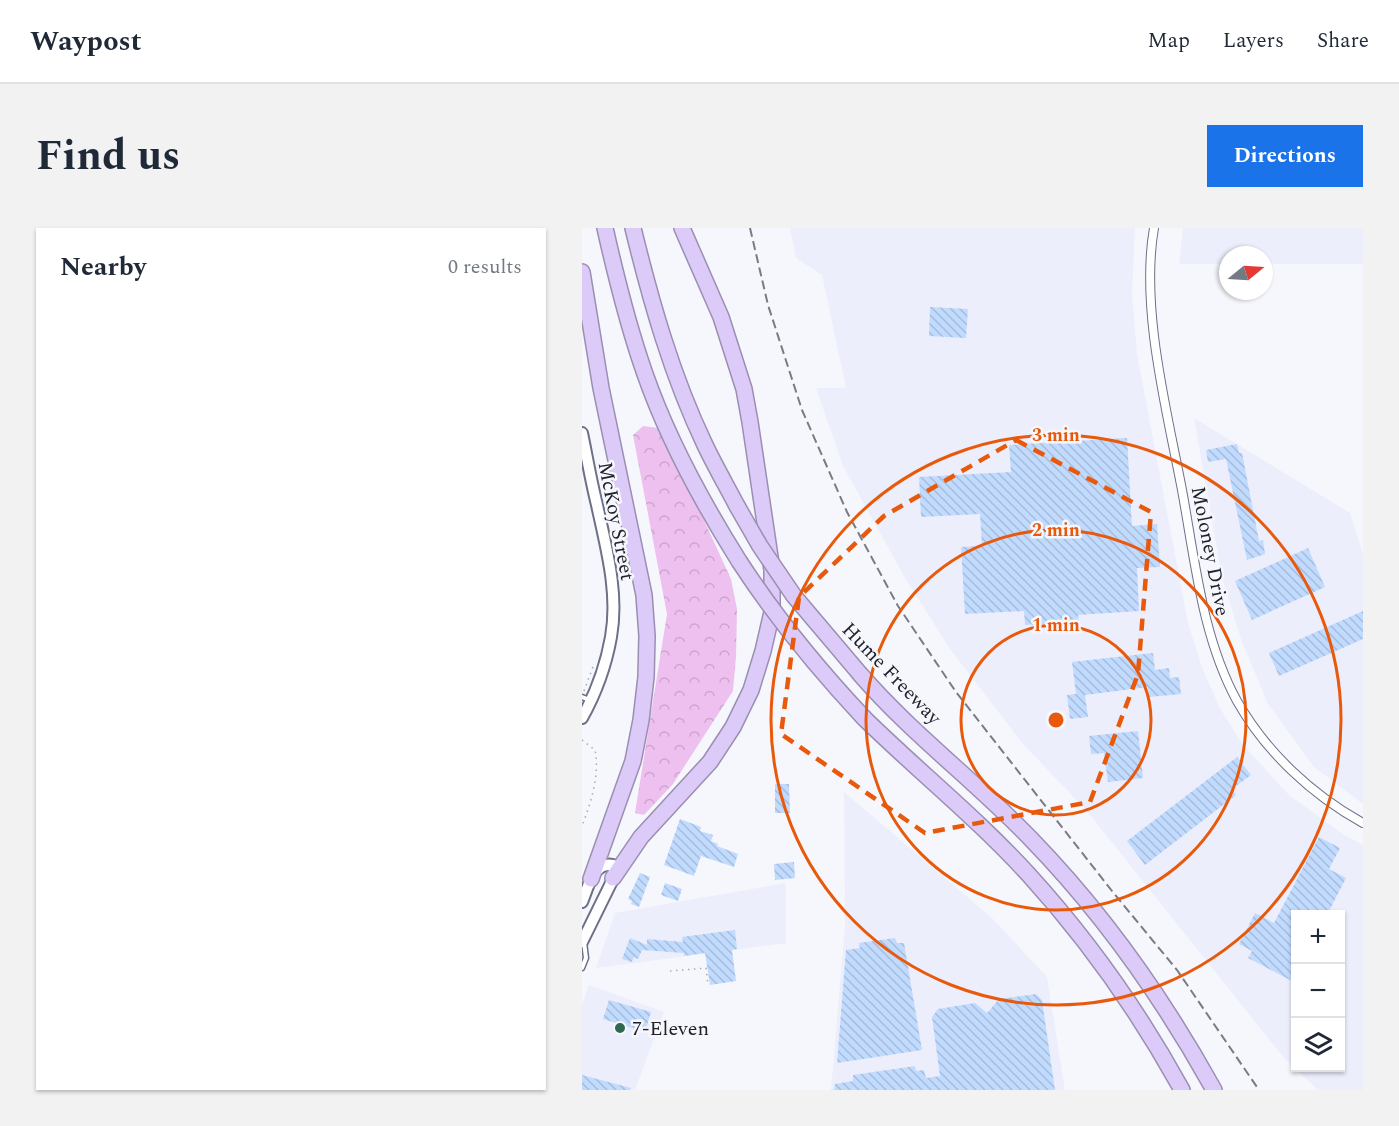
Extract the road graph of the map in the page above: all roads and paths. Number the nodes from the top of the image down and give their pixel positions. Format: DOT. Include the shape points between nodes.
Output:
graph roads {
  1 [pos="605,228"];
  2 [pos="633,228"];
  3 [pos="682,228"];
  4 [pos="1154,228"];
  5 [pos="582,272"];
  6 [pos="582,433"];
  7 [pos="586,479"];
  8 [pos="596,661"];
  9 [pos="585,697"];
  10 [pos="582,718"];
  11 [pos="582,740"];
  12 [pos="1363,823"];
  13 [pos="582,826"];
  14 [pos="613,878"];
  15 [pos="591,879"];
  16 [pos="582,902"];
  17 [pos="583,940"];
  18 [pos="582,968"];
  19 [pos="670,971"];
  20 [pos="708,985"];
  21 [pos="1182,1090"];
  22 [pos="1214,1090"];
  1 -- 21 [label="highway, bridge" via="628,322 666,427 718,527 766,602 864,718 986,832 1065,916 1135,1011"];
  2 -- 22 [label="highway, Hume Freeway, bridge" via="682,393 705,445 760,546 794,596 860,674 1068,878 1135,962"];
  3 -- 14 [label="highway" via="721,317 744,388 772,570 772,612 751,690 733,727 710,762 641,837"];
  4 -- 12 [label="street, Moloney Drive" via="1151,292 1156,351 1206,618 1221,663 1236,699 1279,756 1303,782"];
  5 -- 15 [label="highway" via="601,388 644,595 647,636 646,677 633,761"];
  6 -- 7 [label="street, McKoy Street"];
  7 -- 9 [label="street, McKoy Street" via="608,554 613,596 611,636 600,679"];
  8 -- 9 [label="path"];
  9 -- 10 [label="street, McKoy Street"];
  11 -- 13 [label="path" via="595,750 596,760 591,800"];
  14 -- 15 [label="street" via="615,869 610,864 599,868"];
  14 -- 17 [label="street"];
  15 -- 16 [label="street"];
  17 -- 18 [label="lane" via="586,958"];
  19 -- 20 [label="path" via="706,968"];
}
